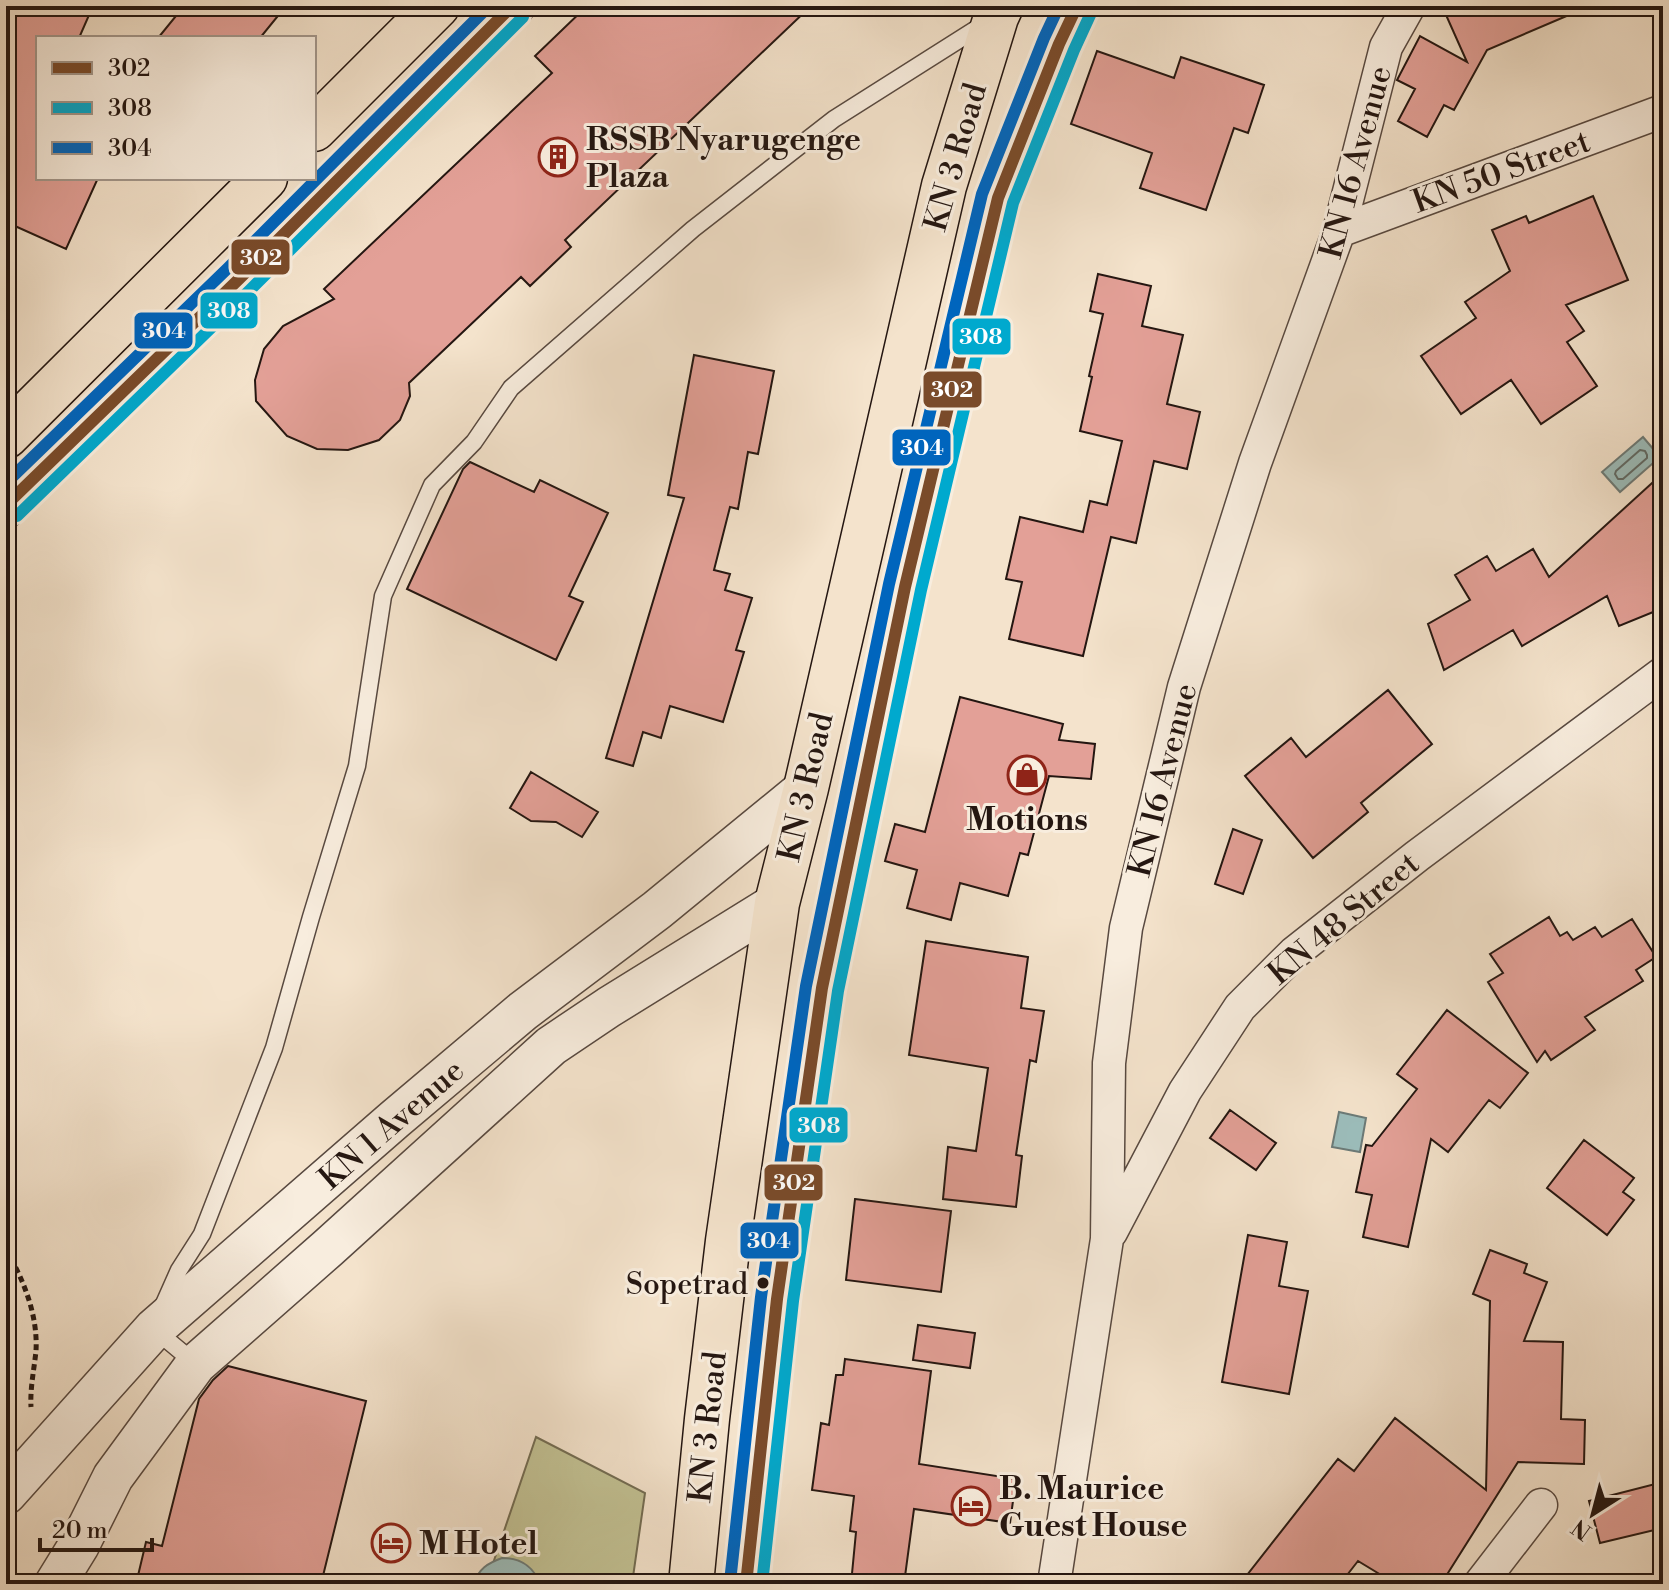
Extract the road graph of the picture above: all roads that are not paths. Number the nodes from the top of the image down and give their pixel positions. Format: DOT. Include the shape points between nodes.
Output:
graph roads {
  1 [pos="437,6"];
  2 [pos="512,6"];
  3 [pos="1077,6"];
  4 [pos="1409,6"];
  5 [pos="998,12"];
  6 [pos="1663,111"];
  7 [pos="316,127"];
  8 [pos="263,180"];
  9 [pos="1339,231"];
  10 [pos="6,436"];
  11 [pos="6,505"];
  12 [pos="1663,673"];
  13 [pos="806,788"];
  14 [pos="777,903"];
  15 [pos="1107,1239"];
  16 [pos="154,1329"];
  17 [pos="196,1364"];
  18 [pos="19,1481"];
  19 [pos="1541,1505"];
  20 [pos="55,1584"];
  21 [pos="691,1584"];
  22 [pos="746,1584"];
  23 [pos="1054,1584"];
  24 [pos="1480,1584"];
  1 -- 7 [label="main road"];
  2 -- 11 [label="main road"];
  3 -- 22 [label="main road, KN 3 Road" via="998,198 905,587 822,988 777,1299"];
  4 -- 9 [label="street, KN 16 Avenue" via="1386,47"];
  5 -- 13 [label="main road, KN 3 Road" via="944,186"];
  5 -- 16 [label="lane" via="834,119 693,229 511,388 474,442 432,485 383,596 357,766 274,1048 202,1234 179,1270"];
  6 -- 9 [label="street, KN 50 Street"];
  8 -- 10 [label="main road"];
  9 -- 15 [label="street, KN 16 Avenue" via="1255,463 1184,687 1126,928 1109,1063"];
  12 -- 15 [label="street, KN 48 Street" via="1380,885 1294,953 1240,1007 1185,1091"];
  13 -- 14 [label="main road, KN 3 Road"];
  13 -- 16 [label="street, KN 1 Avenue" via="523,1011"];
  14 -- 17 [label="street, KN 1 Avenue" via="551,1046"];
  14 -- 21 [label="main road, KN 3 Road" via="728,1241"];
  15 -- 23 [label="street, KN 16 Avenue"];
  16 -- 17 [label="lane"];
  16 -- 18 [label="street, KN 1 Avenue"];
  17 -- 20 [label="street, KN 1 Avenue" via="113,1477"];
  19 -- 24 [label="street"];
}
